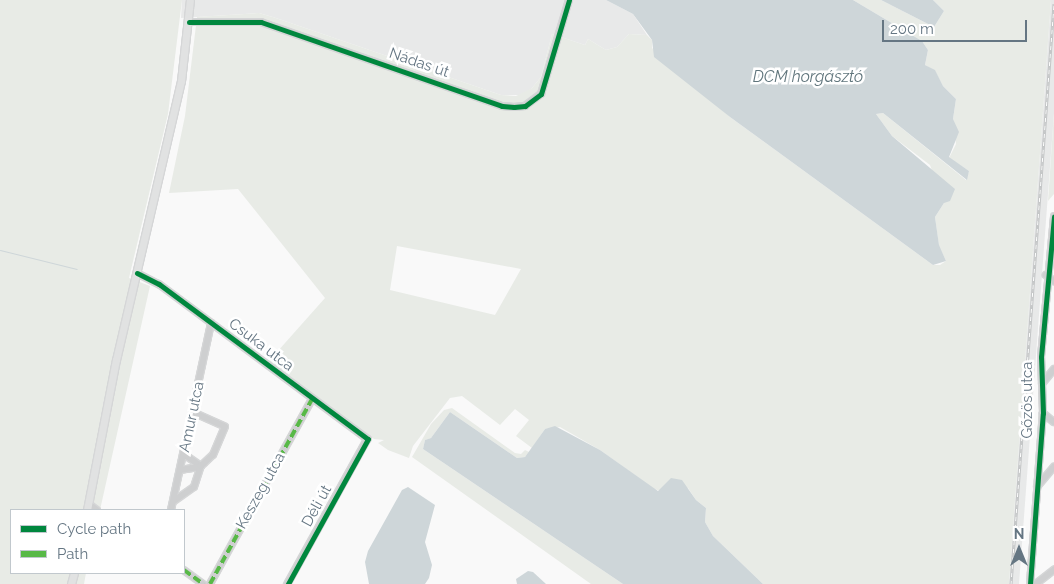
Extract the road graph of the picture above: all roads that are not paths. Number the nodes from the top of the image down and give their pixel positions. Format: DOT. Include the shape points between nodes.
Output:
graph roads {
  1 [pos="190,0"];
  2 [pos="569,0"];
  3 [pos="189,22"];
  4 [pos="1054,221"];
  5 [pos="137,273"];
  6 [pos="1046,275"];
  7 [pos="1054,281"];
  8 [pos="212,323"];
  9 [pos="1054,369"];
  10 [pos="1042,384"];
  11 [pos="312,398"];
  12 [pos="193,413"];
  13 [pos="1043,413"];
  14 [pos="1054,422"];
  15 [pos="368,439"];
  16 [pos="184,454"];
  17 [pos="201,466"];
  18 [pos="1054,467"];
  19 [pos="180,470"];
  20 [pos="1037,488"];
  21 [pos="174,501"];
  22 [pos="88,507"];
  23 [pos="171,509"];
  24 [pos="1054,570"];
  25 [pos="185,571"];
  26 [pos="203,584"];
  27 [pos="210,584"];
  28 [pos="288,584"];
  29 [pos="1030,584"];
  30 [pos="1036,584"];
  1 -- 3 [label="main road"];
  2 -- 3 [label="street, Nádas út" via="541,94 525,106 514,108 261,22"];
  3 -- 5 [label="main road" via="166,154"];
  4 -- 6 [label="street, Gőzös utca"];
  5 -- 8 [label="street, Csuka utca" via="159,284"];
  5 -- 22 [label="main road" via="108,397"];
  6 -- 7 [label="street"];
  6 -- 10 [label="street, Gőzös utca"];
  8 -- 11 [label="street, Csuka utca"];
  8 -- 12 [label="street, Amur utca"];
  9 -- 10 [label="street"];
  10 -- 13 [label="street, Gőzös utca"];
  11 -- 15 [label="street, Csuka utca"];
  11 -- 27 [label="street, Keszeg utca"];
  12 -- 16 [label="street, Amur utca"];
  12 -- 17 [label="street" via="225,427 213,454"];
  13 -- 14 [label="street"];
  13 -- 20 [label="street, Gőzös utca"];
  15 -- 28 [label="street, Déli út"];
  16 -- 17 [label="street"];
  16 -- 19 [label="street, Amur utca"];
  17 -- 19 [label="street"];
  17 -- 21 [label="street" via="194,487"];
  18 -- 20 [label="street"];
  19 -- 21 [label="street, Amur utca"];
  20 -- 29 [label="street, Gőzös utca"];
  21 -- 23 [label="street, Amur utca"];
  24 -- 30 [label="street"];
  25 -- 26 [label="street"];
}
